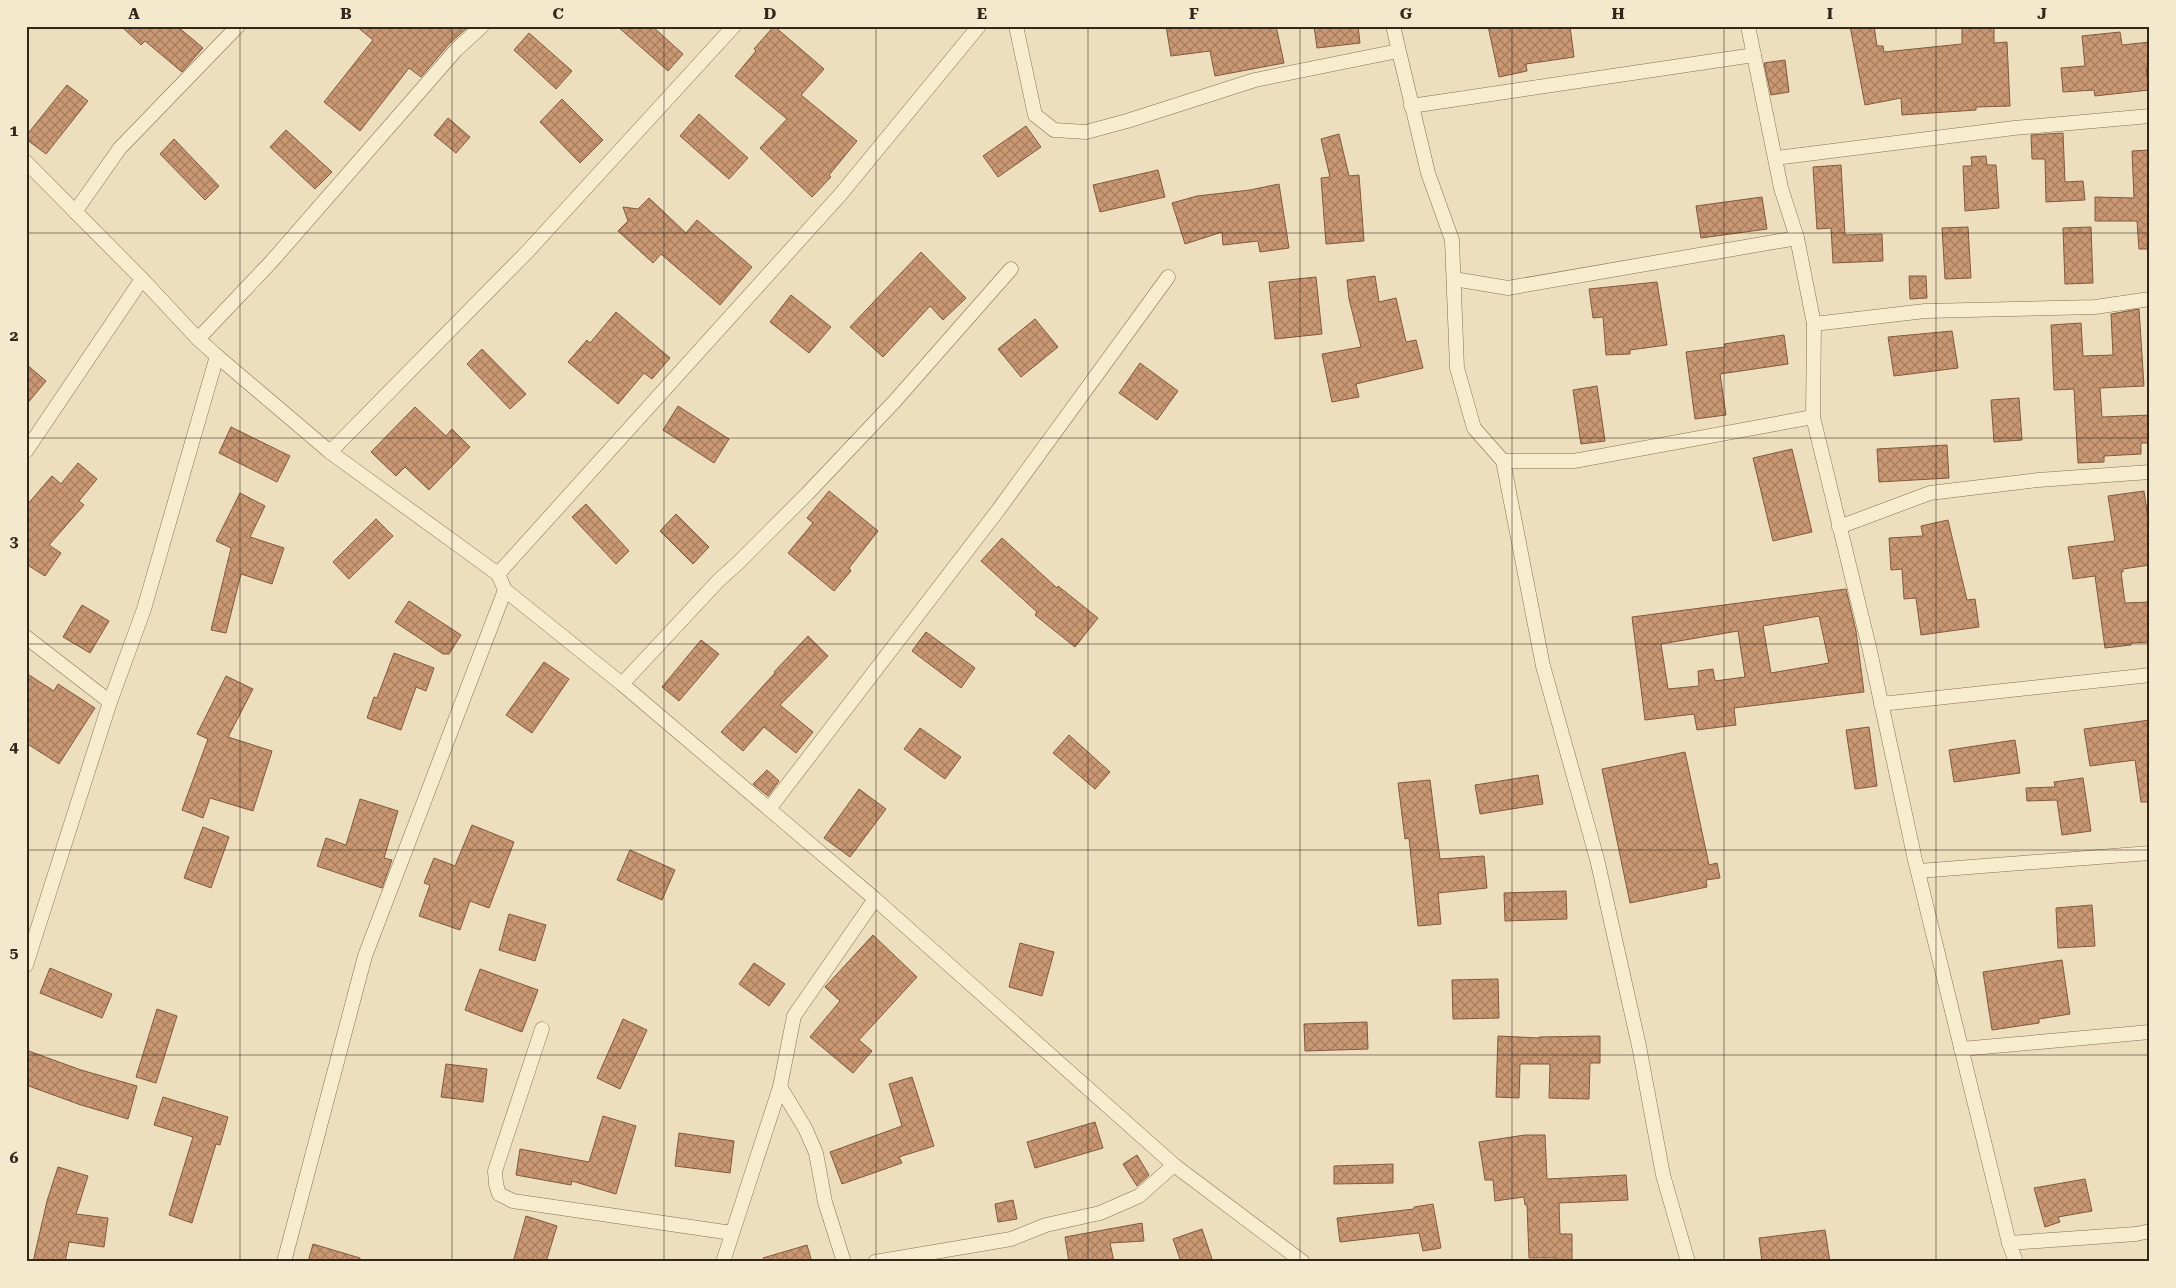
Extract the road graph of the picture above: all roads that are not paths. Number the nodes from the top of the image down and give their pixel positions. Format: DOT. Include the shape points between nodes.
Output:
graph roads {
  1 [pos="238,26"];
  2 [pos="482,26"];
  3 [pos="734,26"];
  4 [pos="979,26"];
  5 [pos="1016,26"];
  6 [pos="1393,26"];
  7 [pos="1748,26"];
  8 [pos="1398,51"];
  9 [pos="1754,55"];
  10 [pos="1410,106"];
  11 [pos="2150,116"];
  12 [pos="1776,158"];
  13 [pos="26,162"];
  14 [pos="75,212"];
  15 [pos="1797,238"];
  16 [pos="1011,269"];
  17 [pos="1168,277"];
  18 [pos="142,279"];
  19 [pos="1454,279"];
  20 [pos="2150,299"];
  21 [pos="1814,324"];
  22 [pos="198,339"];
  23 [pos="217,356"];
  24 [pos="1813,417"];
  25 [pos="26,452"];
  26 [pos="330,452"];
  27 [pos="1504,461"];
  28 [pos="2150,472"];
  29 [pos="1839,527"];
  30 [pos="498,574"];
  31 [pos="505,590"];
  32 [pos="26,638"];
  33 [pos="2150,675"];
  34 [pos="622,684"];
  35 [pos="110,702"];
  36 [pos="1881,704"];
  37 [pos="769,809"];
  38 [pos="2150,853"];
  39 [pos="1919,871"];
  40 [pos="875,899"];
  41 [pos="26,965"];
  42 [pos="542,1029"];
  43 [pos="2150,1032"];
  44 [pos="1961,1049"];
  45 [pos="780,1087"];
  46 [pos="1174,1165"];
  47 [pos="2150,1231"];
  48 [pos="732,1233"];
  49 [pos="2009,1243"];
  50 [pos="284,1262"];
  51 [pos="723,1262"];
  52 [pos="844,1262"];
  53 [pos="874,1262"];
  54 [pos="1303,1262"];
  55 [pos="1688,1262"];
  56 [pos="2016,1262"];
  1 -- 14 [label="street" via="120,148"];
  2 -- 22 [label="street" via="456,50 272,261"];
  3 -- 26 [label="street" via="528,251"];
  4 -- 30 [label="street" via="840,195"];
  5 -- 8 [label="street" via="1035,115 1054,130 1086,132 1255,80"];
  6 -- 8 [label="street"];
  7 -- 9 [label="street"];
  8 -- 10 [label="street"];
  9 -- 10 [label="street"];
  9 -- 12 [label="street"];
  10 -- 19 [label="street" via="1428,173 1452,240"];
  11 -- 12 [label="street" via="2014,128"];
  12 -- 15 [label="street" via="1781,188"];
  13 -- 14 [label="street"];
  14 -- 18 [label="street"];
  15 -- 19 [label="street" via="1508,288"];
  15 -- 21 [label="street"];
  16 -- 34 [label="street" via="894,402"];
  17 -- 37 [label="street" via="999,509"];
  18 -- 22 [label="street"];
  18 -- 25 [label="street"];
  19 -- 27 [label="street" via="1457,368 1474,428"];
  20 -- 21 [label="street" via="2095,307 1926,311"];
  21 -- 24 [label="street"];
  22 -- 23 [label="street"];
  23 -- 26 [label="street"];
  23 -- 35 [label="street" via="144,609"];
  24 -- 27 [label="street" via="1574,461"];
  24 -- 29 [label="street"];
  26 -- 30 [label="street"];
  27 -- 55 [label="street" via="1543,666 1597,859 1639,1046 1663,1175"];
  28 -- 29 [label="street" via="2038,480 1930,493"];
  29 -- 36 [label="street"];
  30 -- 31 [label="street"];
  31 -- 34 [label="street"];
  31 -- 50 [label="street" via="365,956"];
  32 -- 35 [label="street"];
  33 -- 36 [label="street"];
  34 -- 37 [label="street"];
  35 -- 41 [label="street"];
  36 -- 39 [label="street"];
  37 -- 40 [label="street"];
  38 -- 39 [label="street"];
  39 -- 44 [label="street"];
  40 -- 45 [label="street" via="794,1016"];
  40 -- 46 [label="street"];
  42 -- 48 [label="street" via="495,1171 499,1194 512,1202"];
  43 -- 44 [label="street"];
  44 -- 49 [label="street"];
  45 -- 48 [label="street"];
  45 -- 52 [label="street" via="816,1153 825,1202"];
  46 -- 53 [label="street" via="1139,1196 1100,1213 1046,1225 1011,1239"];
  46 -- 54 [label="street"];
  47 -- 49 [label="street"];
  48 -- 51 [label="street"];
  49 -- 56 [label="street"];
}
